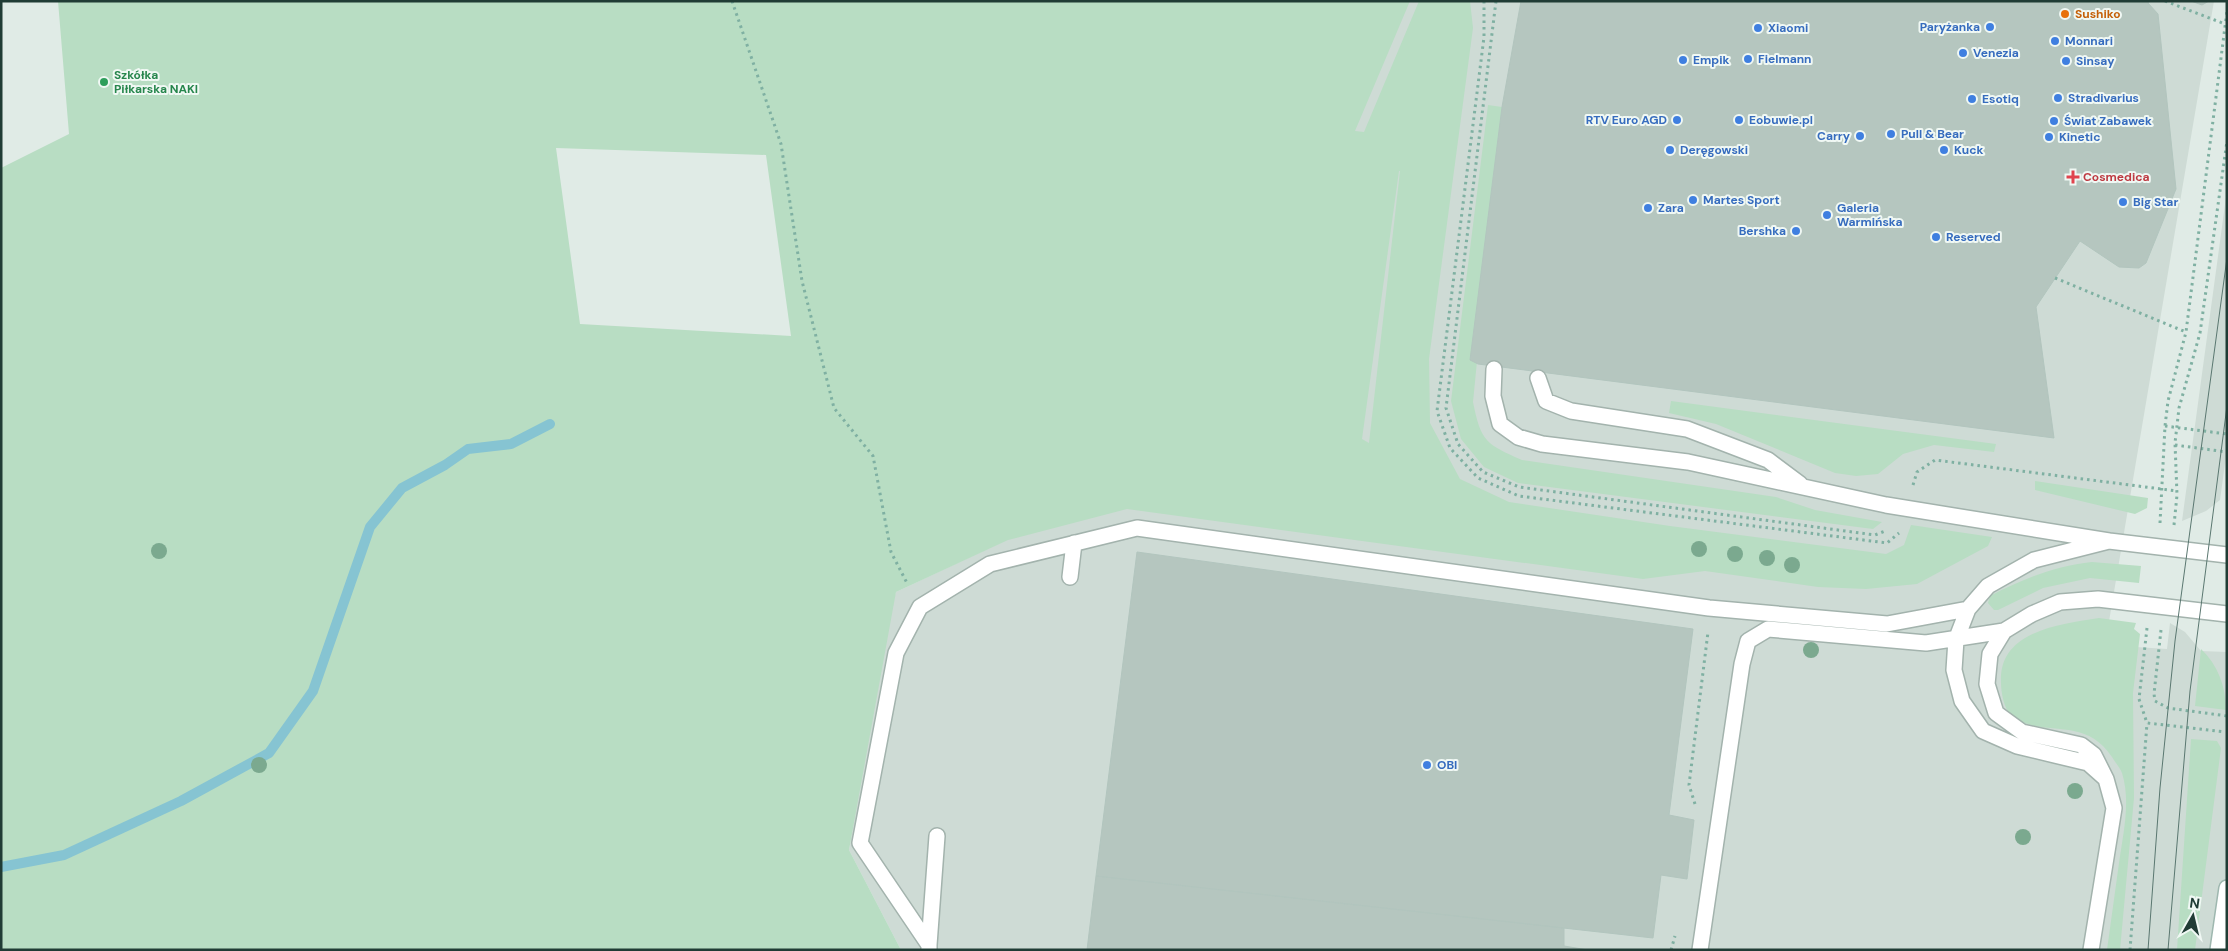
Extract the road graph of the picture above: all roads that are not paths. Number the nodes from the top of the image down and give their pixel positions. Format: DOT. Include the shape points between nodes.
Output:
graph roads {
  1 [pos="1494,369"];
  2 [pos="1538,378"];
  3 [pos="1803,487"];
  4 [pos="2109,541"];
  5 [pos="1074,543"];
  6 [pos="2227,555"];
  7 [pos="1070,576"];
  8 [pos="1968,609"];
  9 [pos="2227,614"];
  10 [pos="2004,631"];
  11 [pos="1956,640"];
  12 [pos="2106,779"];
  13 [pos="937,836"];
  14 [pos="2227,888"];
  15 [pos="929,947"];
  16 [pos="1700,950"];
  17 [pos="2091,950"];
  18 [pos="2218,950"];
  1 -- 3 [label="main road" via="1493,396 1500,424 1518,437 1542,444 1688,462"];
  2 -- 3 [label="main road" via="1546,401 1571,411 1687,429 1768,460"];
  3 -- 4 [label="main road" via="1886,505"];
  4 -- 6 [label="main road"];
  4 -- 8 [label="main road" via="2034,560 1988,586"];
  5 -- 7 [label="main road"];
  5 -- 8 [label="main road" via="1137,528 1709,608 1888,624"];
  5 -- 15 [label="main road" via="990,564 920,607 896,653 860,843"];
  8 -- 11 [label="main road"];
  9 -- 10 [label="main road" via="2098,599 2060,602"];
  10 -- 11 [label="main road"];
  10 -- 12 [label="main road" via="1990,654 1987,684 1996,713 2022,732 2080,745 2094,755"];
  11 -- 12 [label="main road" via="1954,670 1962,701 1983,731 2017,746 2082,761"];
  11 -- 16 [label="main road" via="1926,643 1768,629 1748,641"];
  12 -- 17 [label="main road" via="2114,808"];
  13 -- 15 [label="main road"];
  14 -- 18 [label="main road"];
}
